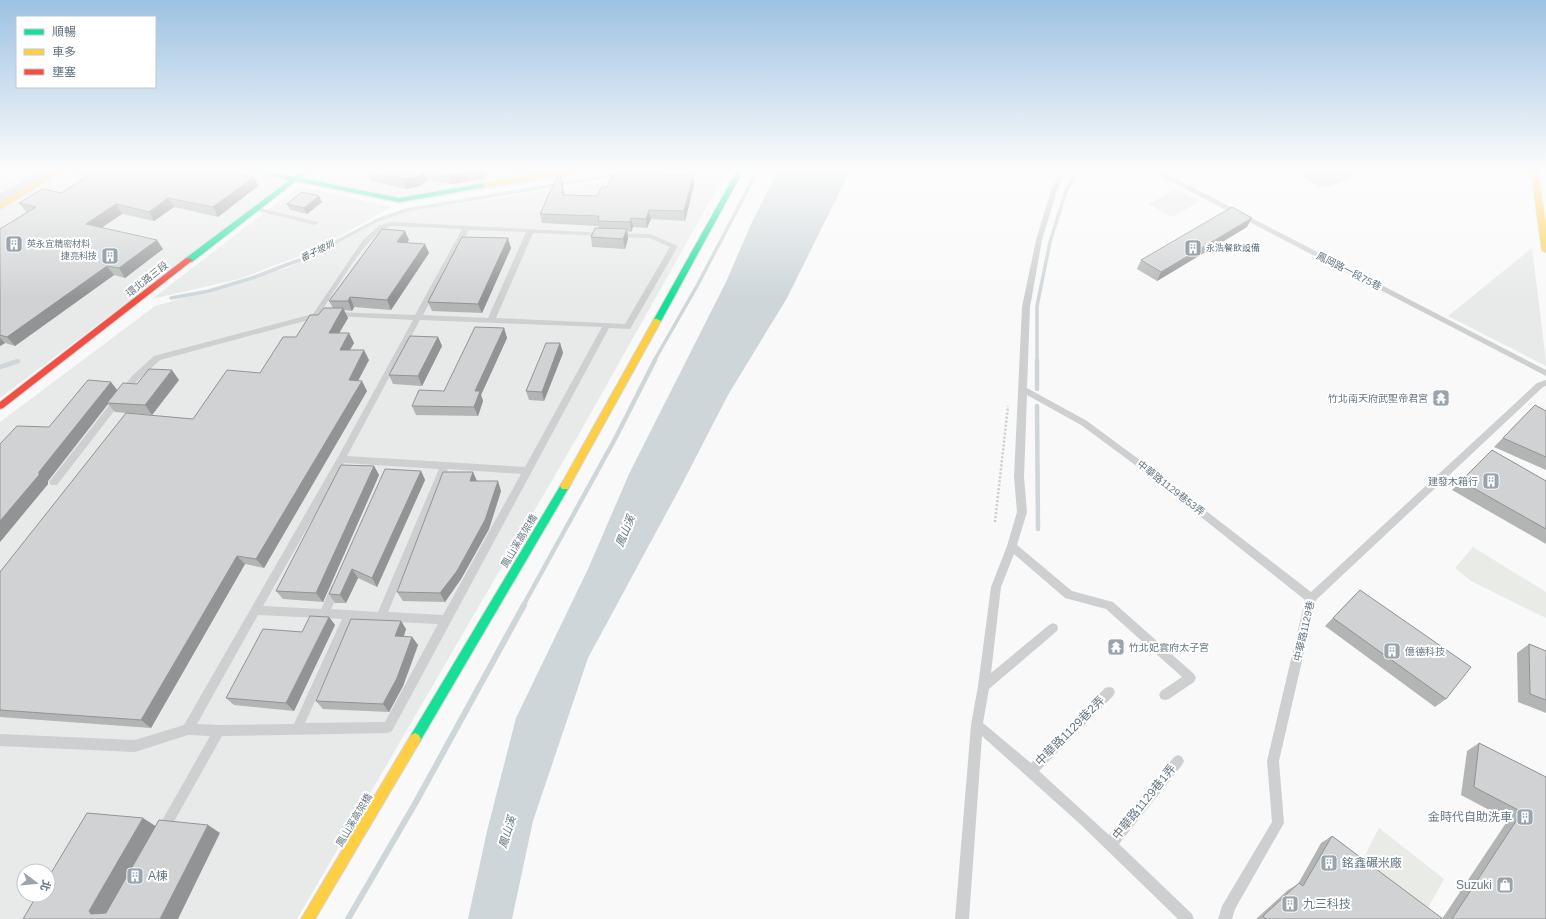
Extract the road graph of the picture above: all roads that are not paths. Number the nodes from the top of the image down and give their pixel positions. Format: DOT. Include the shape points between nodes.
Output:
graph roads {
  1 [pos="252,212"];
  2 [pos="268,212"];
  3 [pos="717,212"];
  4 [pos="1047,212"];
  5 [pos="1234,212"];
  6 [pos="1540,212"];
  7 [pos="315,223"];
  8 [pos="466,228"];
  9 [pos="530,231"];
  10 [pos="1546,250"];
  11 [pos="316,313"];
  12 [pos="417,318"];
  13 [pos="491,320"];
  14 [pos="607,325"];
  15 [pos="1546,373"];
  16 [pos="1546,383"];
  17 [pos="1022,389"];
  18 [pos="0,406"];
  19 [pos="341,459"];
  20 [pos="445,466"];
  21 [pos="527,472"];
  22 [pos="54,482"];
  23 [pos="1012,546"];
  24 [pos="340,578"];
  25 [pos="1311,598"];
  26 [pos="256,610"];
  27 [pos="324,614"];
  28 [pos="349,615"];
  29 [pos="382,617"];
  30 [pos="446,620"];
  31 [pos="1052,628"];
  32 [pos="984,686"];
  33 [pos="1109,692"];
  34 [pos="1165,695"];
  35 [pos="977,725"];
  36 [pos="188,729"];
  37 [pos="297,729"];
  38 [pos="219,730"];
  39 [pos="0,740"];
  40 [pos="1178,761"];
  41 [pos="1032,770"];
  42 [pos="161,835"];
  43 [pos="1111,843"];
  44 [pos="308,919"];
  45 [pos="962,919"];
  46 [pos="1187,919"];
  47 [pos="1226,919"];
  1 -- 18 [label="street, 環北路三段"];
  2 -- 7 [label="lane"];
  3 -- 44 [label="street, 鳳山溪高架橋" via="595,434"];
  4 -- 17 [label="lane" via="1039,240 1026,307"];
  5 -- 15 [label="lane, 鳳岡路一段75巷"];
  6 -- 10 [label="street"];
  8 -- 9 [label="lane"];
  8 -- 11 [label="lane" via="391,224 382,226 365,241"];
  8 -- 12 [label="lane"];
  9 -- 13 [label="lane"];
  9 -- 14 [label="lane" via="650,236 674,246 627,327"];
  11 -- 12 [label="lane"];
  11 -- 22 [label="lane" via="157,358 135,378"];
  12 -- 13 [label="lane"];
  12 -- 19 [label="lane"];
  13 -- 14 [label="lane"];
  14 -- 21 [label="lane"];
  16 -- 25 [label="lane, 中華路1129巷" via="1540,385"];
  17 -- 23 [label="lane" via="1019,477 1022,512"];
  17 -- 25 [label="lane, 中華路1129巷53弄" via="1084,423 1149,470"];
  19 -- 20 [label="lane" via="390,466"];
  19 -- 26 [label="lane"];
  20 -- 21 [label="lane"];
  20 -- 29 [label="lane"];
  21 -- 30 [label="lane"];
  23 -- 32 [label="lane" via="996,587"];
  23 -- 34 [label="lane" via="1069,595 1109,605 1190,678"];
  24 -- 27 [label="lane"];
  25 -- 47 [label="lane, 中華路1129巷" via="1274,761 1278,823 1229,906"];
  26 -- 27 [label="lane"];
  26 -- 36 [label="lane"];
  27 -- 28 [label="lane"];
  28 -- 29 [label="lane"];
  28 -- 37 [label="lane"];
  29 -- 30 [label="lane"];
  30 -- 37 [label="lane" via="388,727"];
  31 -- 32 [label="lane"];
  32 -- 35 [label="lane"];
  33 -- 41 [label="lane, 中華路1129巷2弄"];
  35 -- 41 [label="lane"];
  35 -- 45 [label="lane"];
  36 -- 38 [label="lane"];
  36 -- 39 [label="lane" via="135,746"];
  37 -- 38 [label="lane"];
  38 -- 42 [label="lane"];
  40 -- 43 [label="lane, 中華路1129巷1弄"];
  41 -- 43 [label="lane"];
  43 -- 46 [label="lane"];
}
